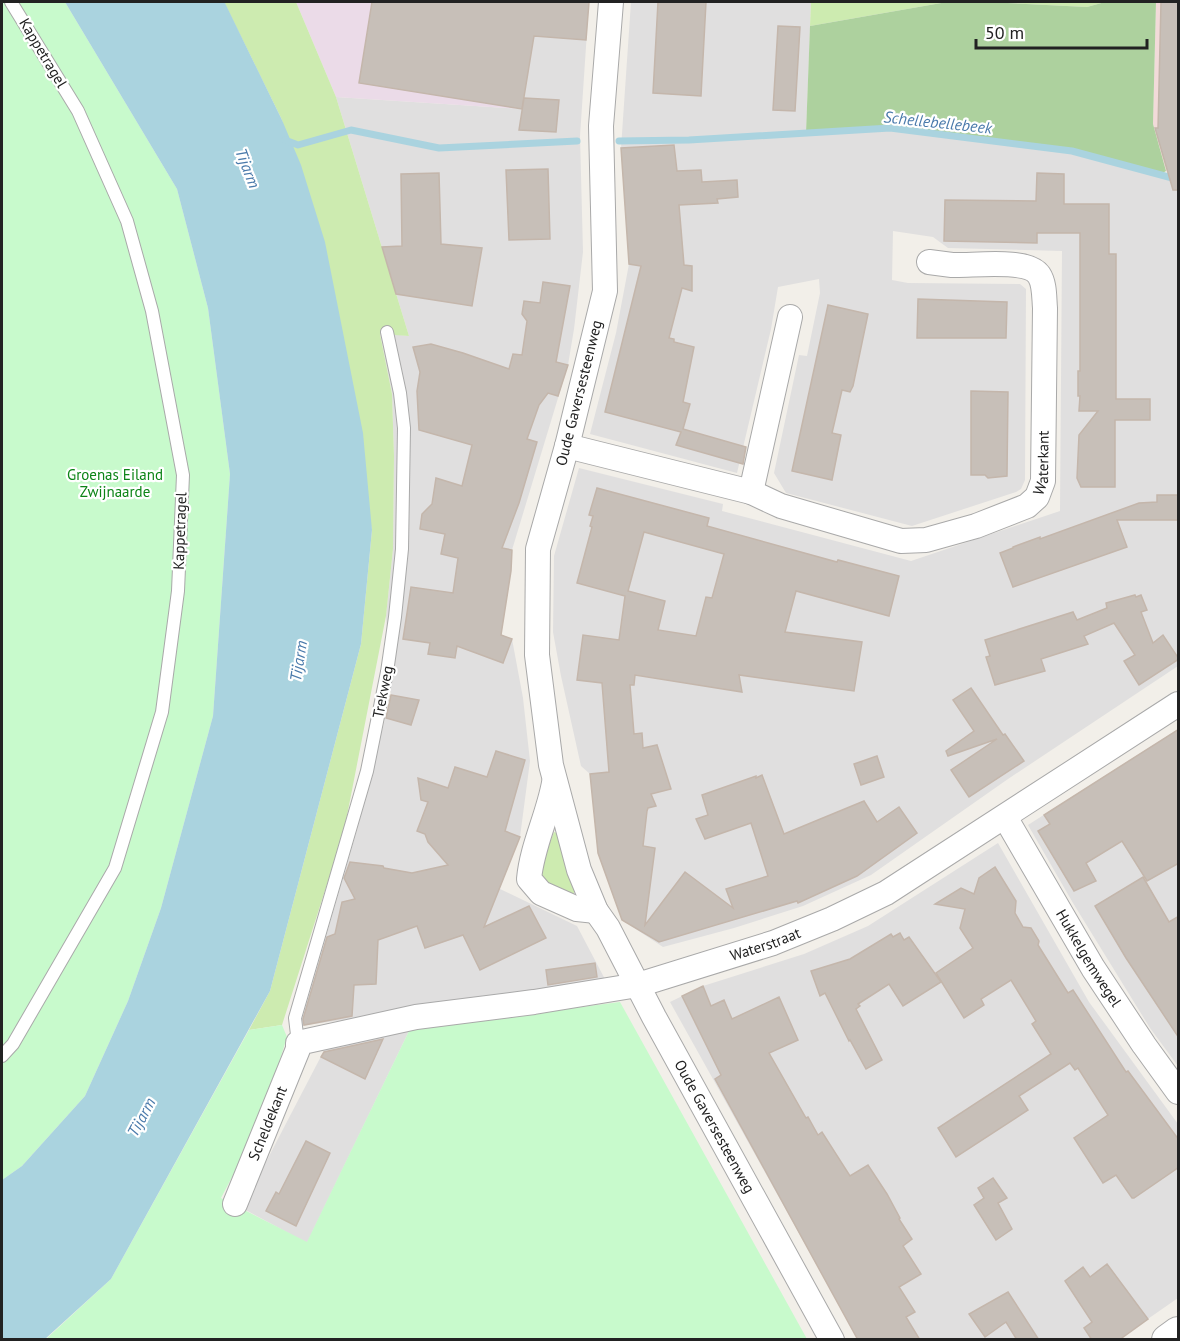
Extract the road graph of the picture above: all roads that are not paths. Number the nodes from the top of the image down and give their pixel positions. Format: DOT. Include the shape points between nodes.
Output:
graph roads {
  1 [pos="12,2"];
  2 [pos="610,2"];
  3 [pos="929,262"];
  4 [pos="790,317"];
  5 [pos="387,332"];
  6 [pos="567,446"];
  7 [pos="751,492"];
  8 [pos="1179,704"];
  9 [pos="555,782"];
  10 [pos="1005,817"];
  11 [pos="596,911"];
  12 [pos="638,985"];
  13 [pos="298,1043"];
  14 [pos="2,1056"];
  15 [pos="1179,1092"];
  16 [pos="235,1204"];
  17 [pos="1179,1332"];
  18 [pos="832,1340"];
  19 [pos="1167,1340"];
  1 -- 14 [label="lane, Kappetragel" via="78,111 126,220 152,311 183,475 178,591 162,712 115,868 13,1044"];
  2 -- 6 [label="street, Oude Gaversesteenweg" via="602,126 605,291"];
  3 -- 7 [label="street, Waterkant" via="1012,265 1030,268 1039,275 1045,319 1043,481 1037,497 1027,506 976,526 926,540 901,541 781,506"];
  4 -- 7 [label="street"];
  5 -- 13 [label="lane, Trekweg" via="404,428 399,584 367,771 295,1018"];
  6 -- 7 [label="street, Waterkant"];
  6 -- 9 [label="street, Oude Gaversesteenweg" via="538,549 537,655"];
  8 -- 10 [label="street, Waterstraat"];
  9 -- 11 [label="street, Oude Gaversesteenweg" via="579,870"];
  9 -- 11 [label="street, Oude Gaversesteenweg" via="531,859 529,879 541,893 577,909"];
  10 -- 12 [label="street, Waterstraat" via="886,893 832,919 773,944"];
  10 -- 15 [label="street, Hukkelgemwegel" via="1093,968"];
  11 -- 12 [label="street, Oude Gaversesteenweg"];
  12 -- 13 [label="street, Waterstraat" via="416,1017"];
  12 -- 18 [label="street, Oude Gaversesteenweg"];
  13 -- 16 [label="street, Scheldekant"];
  17 -- 19 [label="street"];
}
